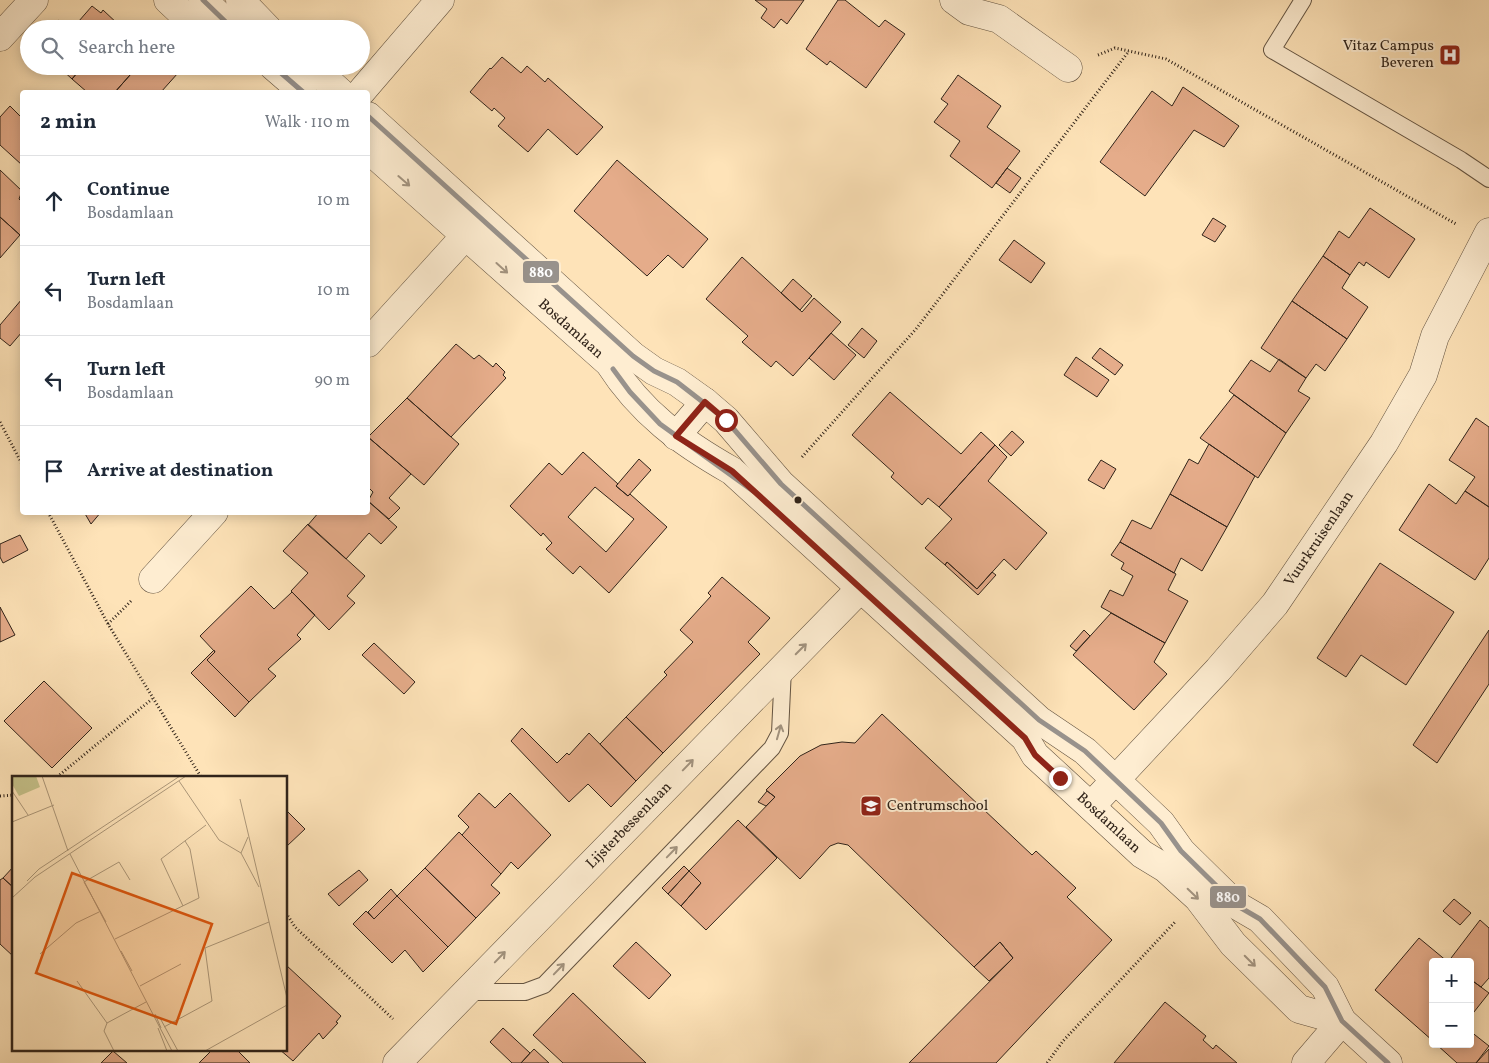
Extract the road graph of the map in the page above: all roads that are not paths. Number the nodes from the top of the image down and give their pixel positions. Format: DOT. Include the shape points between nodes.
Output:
graph roads {
  1 [pos="34,0"];
  2 [pos="168,0"];
  3 [pos="203,0"];
  4 [pos="240,0"];
  5 [pos="440,0"];
  6 [pos="954,0"];
  7 [pos="1303,0"];
  8 [pos="190,20"];
  9 [pos="224,20"];
  10 [pos="259,20"];
  11 [pos="0,37"];
  12 [pos="1068,68"];
  13 [pos="284,75"];
  14 [pos="321,75"];
  15 [pos="301,90"];
  16 [pos="338,90"];
  17 [pos="363,90"];
  18 [pos="370,118"];
  19 [pos="370,151"];
  20 [pos="1489,179"];
  21 [pos="466,235"];
  22 [pos="1486,237"];
  23 [pos="370,341"];
  24 [pos="705,402"];
  25 [pos="676,436"];
  26 [pos="211,515"];
  27 [pos="153,579"];
  28 [pos="861,588"];
  29 [pos="783,668"];
  30 [pos="1114,780"];
  31 [pos="1091,806"];
  32 [pos="466,992"];
  33 [pos="1342,1021"];
  34 [pos="398,1063"];
  35 [pos="1306,1063"];
  36 [pos="1388,1063"];
  1 -- 11 [label="street"];
  2 -- 8 [label="street"];
  3 -- 9 [label="street"];
  4 -- 10 [label="street"];
  5 -- 17 [label="street"];
  6 -- 12 [label="street" via="969,11 1000,19"];
  7 -- 20 [label="lane" via="1272,50"];
  13 -- 15 [label="street"];
  14 -- 16 [label="street"];
  18 -- 24 [label="street, Bosdamlaan" via="633,356"];
  19 -- 21 [label="street, Bosdamlaan, one-way"];
  21 -- 23 [label="street"];
  21 -- 25 [label="street, Bosdamlaan, one-way" via="609,363 621,383 648,413"];
  22 -- 30 [label="street, Vuurkruisenlaan" via="1435,336 1423,375 1384,444 1275,604"];
  24 -- 25 [label="street"];
  24 -- 30 [label="street, Bosdamlaan" via="726,420 781,484 1039,720 1068,738"];
  25 -- 28 [label="street, Bosdamlaan" via="732,471"];
  26 -- 27 [label="street"];
  29 -- 28 [label="street, Lijsterbessenlaan, one-way"];
  28 -- 31 [label="street, Bosdamlaan" via="1025,738 1035,755"];
  32 -- 29 [label="street, Lijsterbessenlaan, one-way"];
  32 -- 29 [label="lane, one-way" via="525,992 544,985 772,748 780,733"];
  30 -- 31 [label="street, Vuurkruisenlaan"];
  30 -- 33 [label="street, Bosdamlaan" via="1161,823 1181,851 1236,905 1260,919 1325,987"];
  31 -- 33 [label="street, Bosdamlaan, one-way" via="1142,854 1165,868 1198,898 1233,944 1299,1010"];
  32 -- 34 [label="street, Lijsterbessenlaan"];
  33 -- 35 [label="street"];
  33 -- 36 [label="street, Bosdamlaan"];
}
